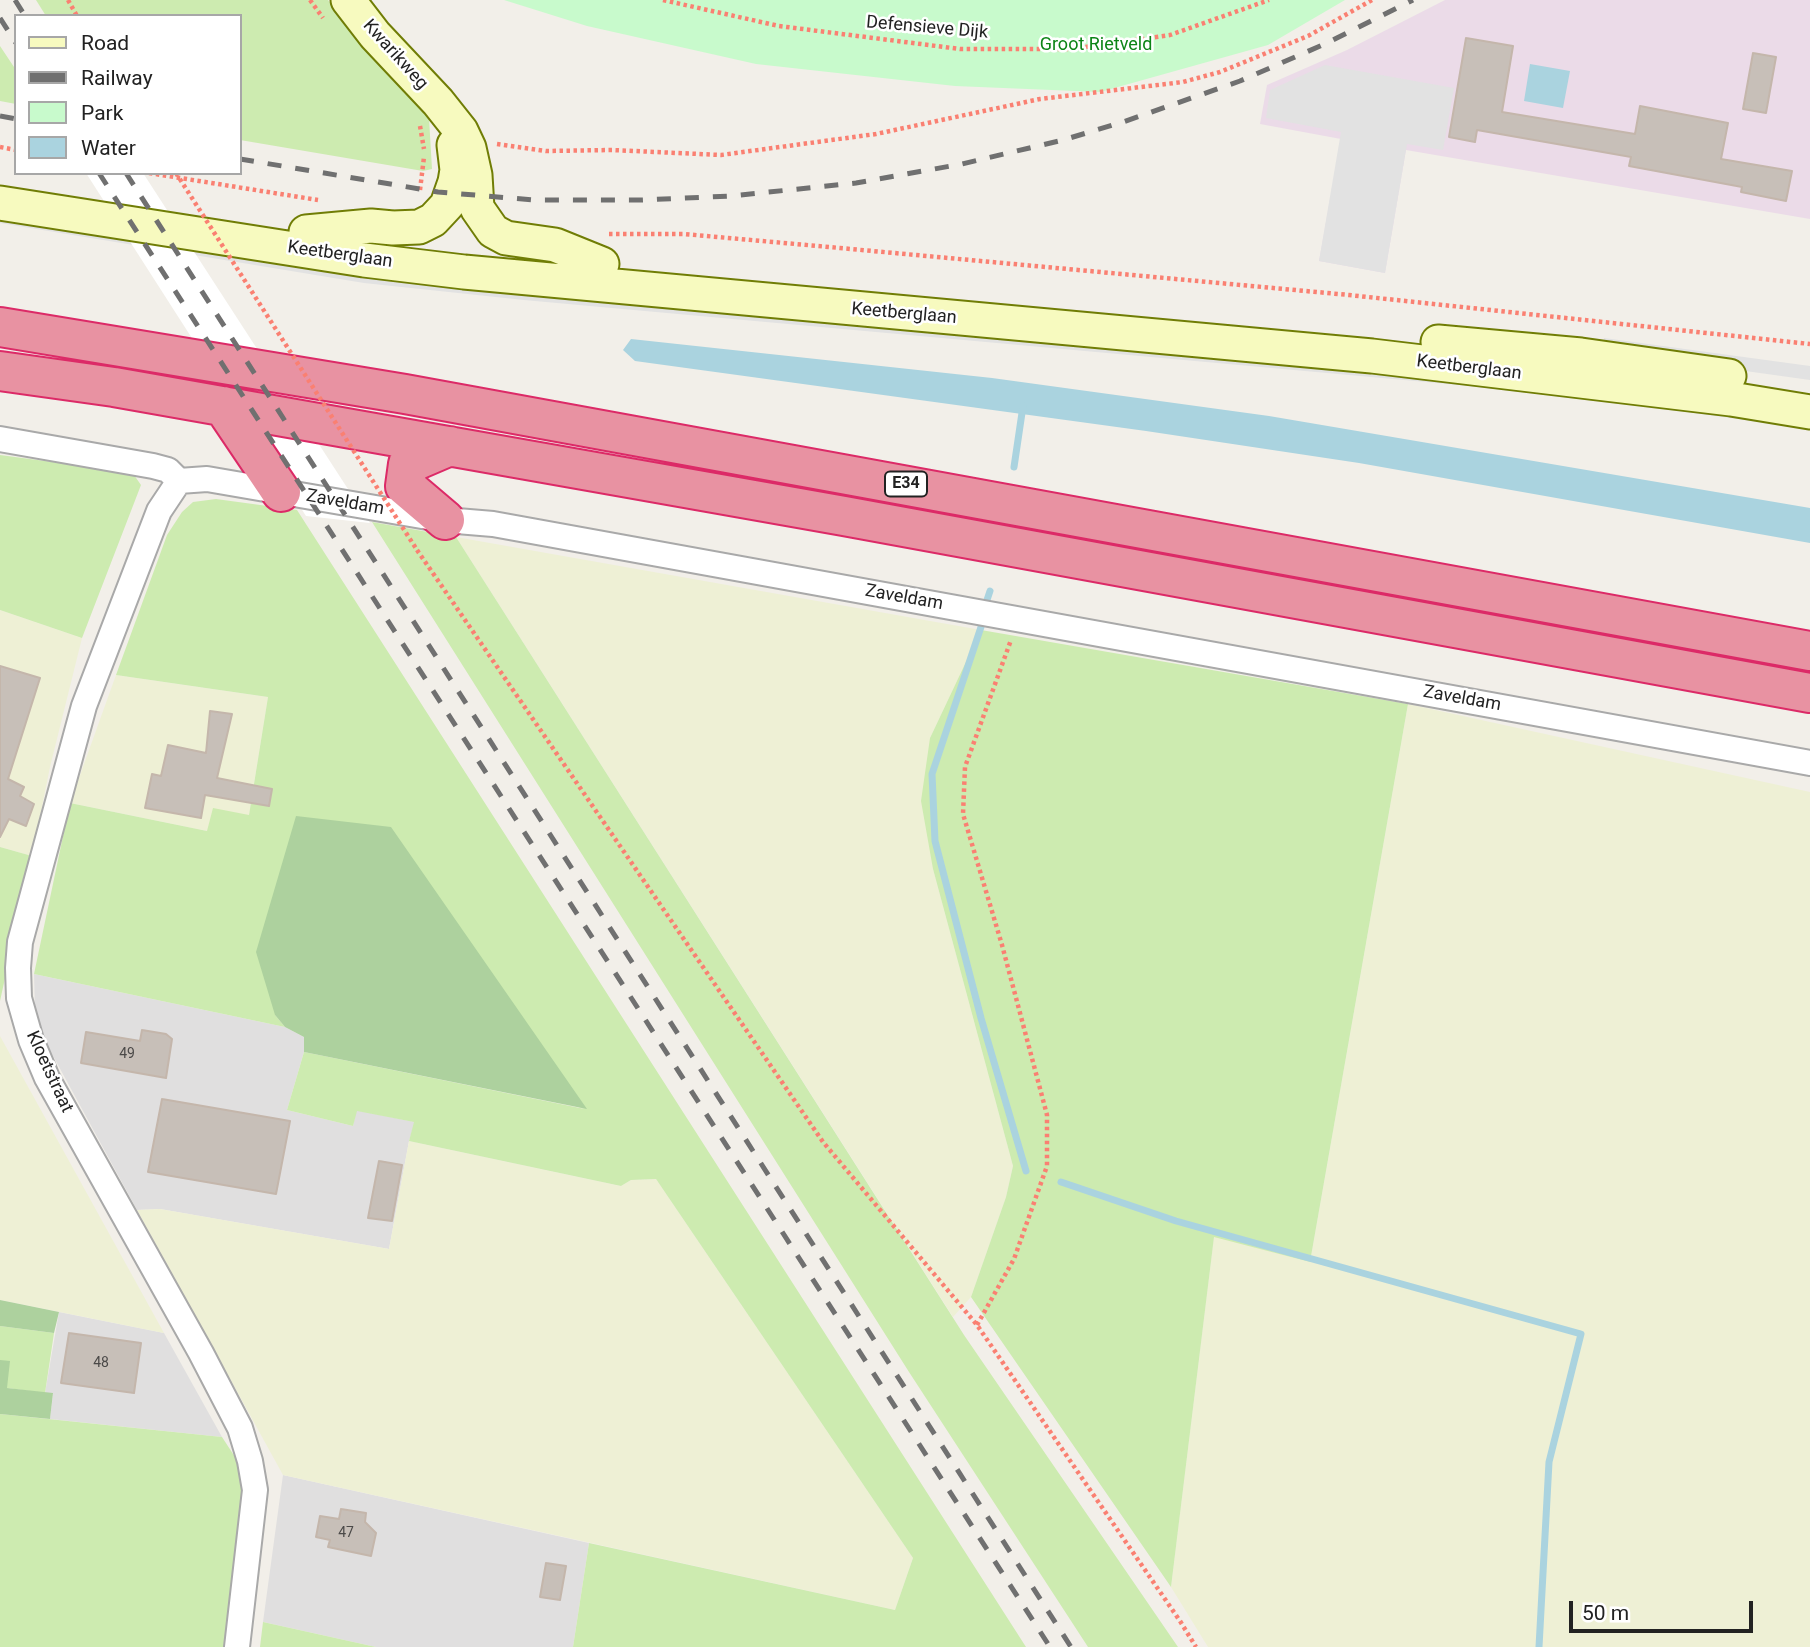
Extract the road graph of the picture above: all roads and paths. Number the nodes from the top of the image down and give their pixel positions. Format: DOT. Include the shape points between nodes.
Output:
graph roads {
  1 [pos="348,0"];
  2 [pos="663,0"];
  3 [pos="1269,0"];
  4 [pos="1372,0"];
  5 [pos="443,109"];
  6 [pos="466,140"];
  7 [pos="423,143"];
  8 [pos="160,175"];
  9 [pos="177,175"];
  10 [pos="0,181"];
  11 [pos="323,201"];
  12 [pos="0,203"];
  13 [pos="447,205"];
  14 [pos="306,232"];
  15 [pos="603,249"];
  16 [pos="0,327"];
  17 [pos="1810,344"];
  18 [pos="0,371"];
  19 [pos="1810,388"];
  20 [pos="223,406"];
  21 [pos="1810,412"];
  22 [pos="0,439"];
  23 [pos="450,446"];
  24 [pos="179,481"];
  25 [pos="281,492"];
  26 [pos="445,520"];
  27 [pos="1018,619"];
  28 [pos="1810,651"];
  29 [pos="1810,693"];
  30 [pos="1810,763"];
  31 [pos="977,1325"];
  32 [pos="237,1647"];
  33 [pos="1196,1647"];
  1 -- 5 [label="main road, Kwarikweg"];
  2 -- 3 [label="path, Defensieve Dijk" via="779,26 960,49 1072,49 1170,35"];
  4 -- 6 [label="path" via="1308,36 1220,72 1040,99 876,134 721,155 546,151"];
  5 -- 6 [label="main road, Kwarikweg"];
  5 -- 13 [label="main road, Kwarikweg" via="457,170"];
  6 -- 15 [label="main road, Kwarikweg" via="477,208 493,231 506,238"];
  7 -- 13 [label="path" via="425,161 418,201"];
  8 -- 11 [label="path"];
  9 -- 31 [label="path, bridge" via="417,550 823,1142"];
  10 -- 14 [label="main road, Keetberglaan"];
  12 -- 21 [label="main road, Keetberglaan" via="464,272 1372,356"];
  13 -- 14 [label="main road" via="419,227"];
  14 -- 15 [label="main road, Keetberglaan" via="458,250"];
  15 -- 17 [label="path" via="684,234 1349,295"];
  15 -- 19 [label="main road, Keetberglaan" via="1581,355"];
  16 -- 28 [label="highway, E34" via="405,394"];
  18 -- 20 [label="highway"];
  20 -- 23 [label="highway"];
  20 -- 25 [label="highway"];
  22 -- 24 [label="street, Zaveldam" via="153,466 168,470"];
  23 -- 26 [label="highway" via="408,464 405,486"];
  23 -- 29 [label="highway"];
  24 -- 25 [label="street, Zaveldam" via="207,479"];
  24 -- 32 [label="street, Kloetstraat" via="159,511 84,706 20,942 19,998 47,1078 240,1428 255,1490"];
  25 -- 26 [label="street, Zaveldam"];
  26 -- 27 [label="street, Zaveldam" via="493,524"];
  27 -- 30 [label="street, Zaveldam"];
  27 -- 31 [label="path" via="965,768 963,814 1048,1115 1047,1166 1014,1259"];
  31 -- 33 [label="path"];
}
